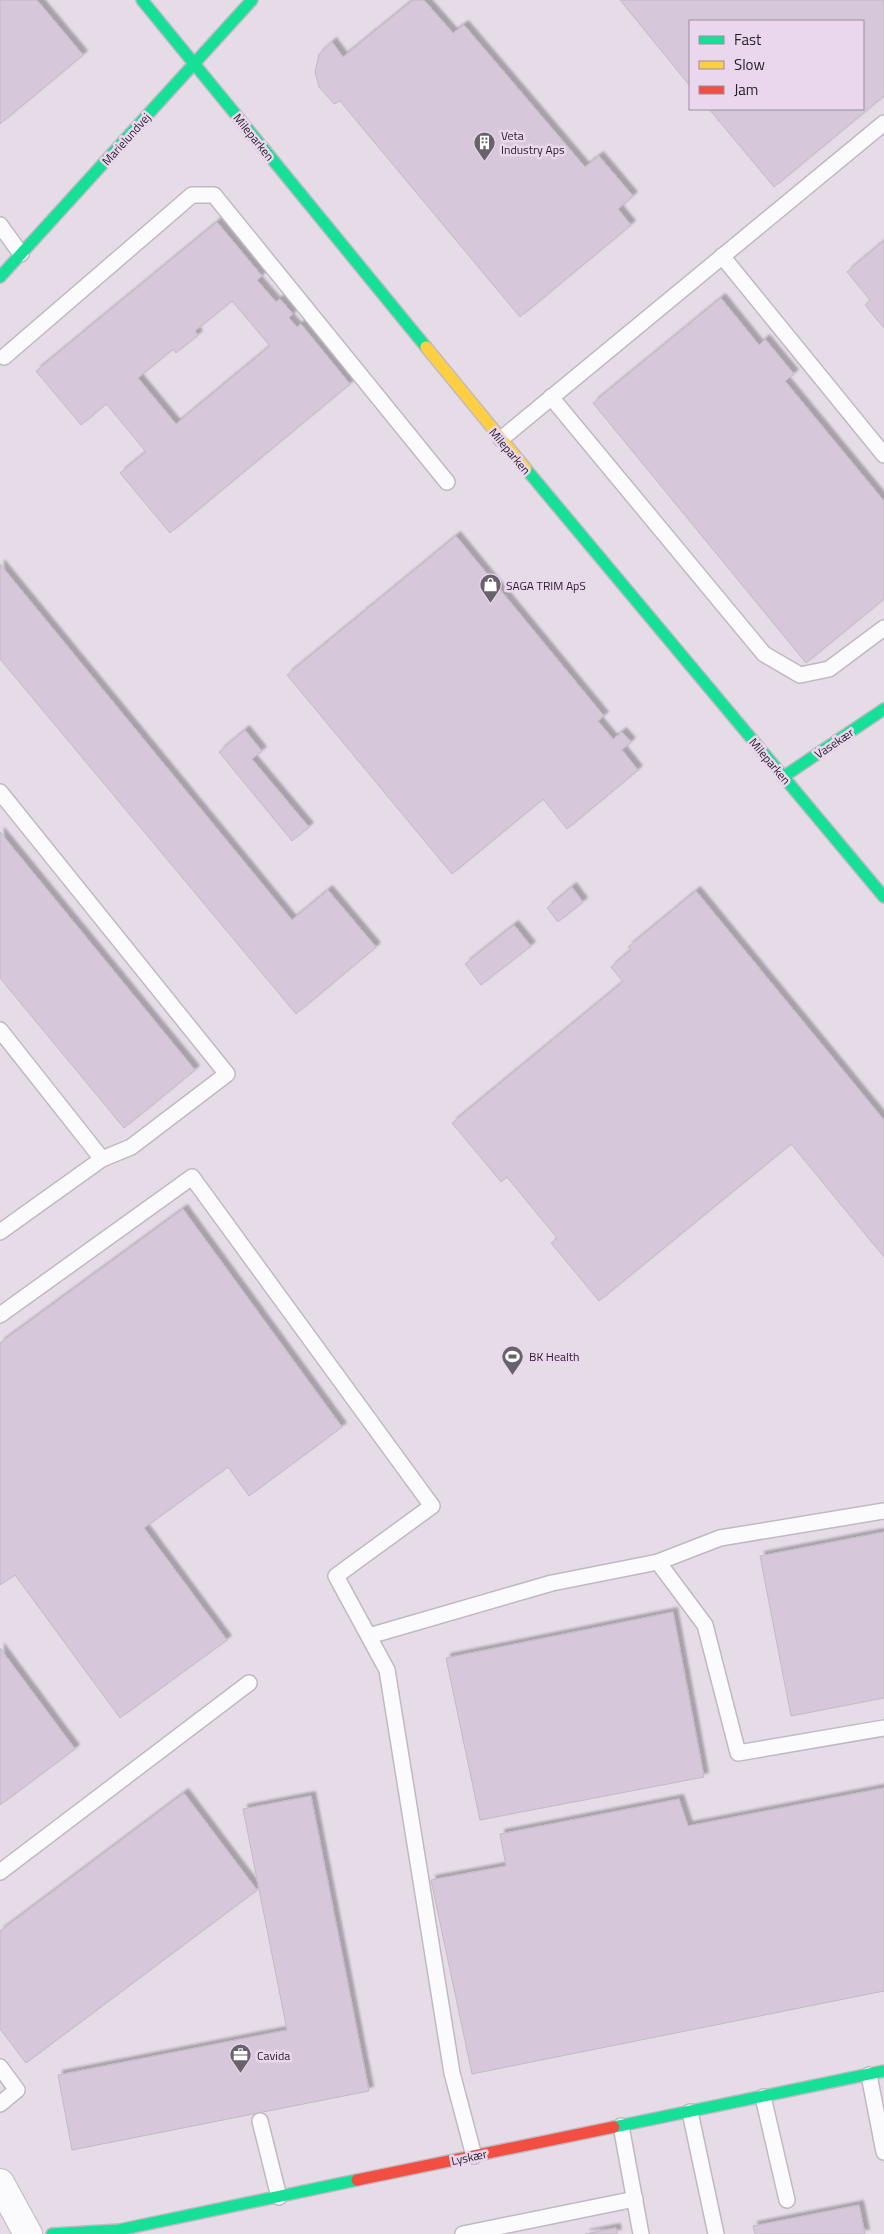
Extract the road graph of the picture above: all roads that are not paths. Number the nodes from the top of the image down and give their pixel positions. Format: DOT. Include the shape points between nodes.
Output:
graph roads {
  1 [pos="142,0"];
  2 [pos="252,0"];
  3 [pos="194,64"];
  4 [pos="884,123"];
  5 [pos="0,225"];
  6 [pos="21,254"];
  7 [pos="722,256"];
  8 [pos="0,277"];
  9 [pos="4,357"];
  10 [pos="551,397"];
  11 [pos="501,439"];
  12 [pos="884,455"];
  13 [pos="447,482"];
  14 [pos="884,628"];
  15 [pos="884,709"];
  16 [pos="783,777"];
  17 [pos="0,792"];
  18 [pos="884,897"];
  19 [pos="0,1030"];
  20 [pos="102,1159"];
  21 [pos="0,1232"];
  22 [pos="0,1315"];
  23 [pos="884,1511"];
  24 [pos="658,1562"];
  25 [pos="369,1636"];
  26 [pos="249,1682"];
  27 [pos="884,1728"];
  28 [pos="0,1872"];
  29 [pos="0,2066"];
  30 [pos="884,2072"];
  31 [pos="868,2075"];
  32 [pos="763,2097"];
  33 [pos="0,2104"];
  34 [pos="690,2112"];
  35 [pos="260,2121"];
  36 [pos="622,2126"];
  37 [pos="884,2152"];
  38 [pos="474,2156"];
  39 [pos="0,2182"];
  40 [pos="278,2197"];
  41 [pos="635,2199"];
  42 [pos="787,2200"];
  43 [pos="159,2228"];
  44 [pos="28,2234"];
  45 [pos="52,2234"];
  46 [pos="463,2234"];
  47 [pos="641,2234"];
  48 [pos="716,2234"];
  1 -- 3 [label="street, Mileparken"];
  2 -- 3 [label="street, Marielundvej"];
  3 -- 6 [label="street, Marielundvej"];
  3 -- 11 [label="street, Mileparken"];
  4 -- 7 [label="lane"];
  5 -- 6 [label="lane"];
  6 -- 8 [label="street, Marielundvej"];
  7 -- 10 [label="lane"];
  7 -- 12 [label="lane"];
  9 -- 13 [label="lane" via="192,194 214,195"];
  10 -- 11 [label="lane"];
  10 -- 14 [label="lane" via="764,654 800,675 829,670"];
  11 -- 16 [label="street, Mileparken"];
  15 -- 16 [label="street, Vasekær"];
  16 -- 18 [label="street, Mileparken"];
  17 -- 20 [label="lane" via="227,1074 130,1147"];
  19 -- 20 [label="lane"];
  20 -- 21 [label="lane"];
  22 -- 25 [label="lane" via="192,1177 432,1506 336,1576"];
  23 -- 24 [label="lane" via="720,1538"];
  24 -- 25 [label="lane" via="552,1583"];
  24 -- 27 [label="lane" via="705,1625 738,1753"];
  25 -- 38 [label="lane" via="388,1670 452,2073"];
  26 -- 28 [label="lane"];
  29 -- 33 [label="lane" via="17,2090"];
  30 -- 31 [label="street, Lyskær"];
  31 -- 32 [label="street, Lyskær"];
  31 -- 37 [label="lane"];
  32 -- 34 [label="street, Lyskær"];
  32 -- 42 [label="lane"];
  34 -- 36 [label="street, Lyskær"];
  34 -- 48 [label="lane"];
  35 -- 40 [label="lane"];
  36 -- 38 [label="street, Lyskær"];
  36 -- 41 [label="lane"];
  38 -- 40 [label="street, Lyskær"];
  39 -- 44 [label="street"];
  40 -- 43 [label="street, Lyskær"];
  41 -- 46 [label="lane"];
  41 -- 47 [label="lane"];
  43 -- 45 [label="street, Lyskær"];
}
